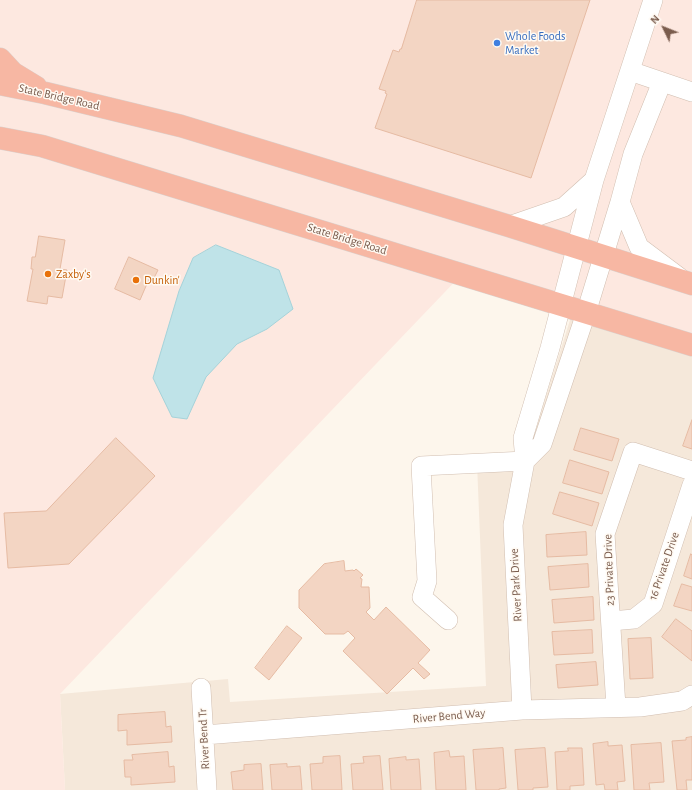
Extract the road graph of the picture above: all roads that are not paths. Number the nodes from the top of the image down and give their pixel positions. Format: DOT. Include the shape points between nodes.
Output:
graph roads {
  1 [pos="653,0"];
  2 [pos="0,59"];
  3 [pos="630,71"];
  4 [pos="662,82"];
  5 [pos="0,84"];
  6 [pos="692,92"];
  7 [pos="45,93"];
  8 [pos="6,144"];
  9 [pos="594,180"];
  10 [pos="620,202"];
  11 [pos="509,226"];
  12 [pos="576,247"];
  13 [pos="604,256"];
  14 [pos="688,283"];
  15 [pos="561,305"];
  16 [pos="586,313"];
  17 [pos="692,345"];
  18 [pos="526,461"];
  19 [pos="692,471"];
  20 [pos="692,485"];
  21 [pos="448,620"];
  22 [pos="611,621"];
  23 [pos="201,688"];
  24 [pos="692,694"];
  25 [pos="616,707"];
  26 [pos="522,710"];
  27 [pos="204,735"];
  28 [pos="207,790"];
  1 -- 3 [label="street, River Park Drive"];
  2 -- 7 [label="highway" via="13,73"];
  3 -- 4 [label="street"];
  3 -- 9 [label="street, River Park Drive"];
  4 -- 6 [label="street"];
  4 -- 10 [label="street" via="633,154"];
  5 -- 7 [label="highway, State Bridge Road"];
  7 -- 11 [label="highway, State Bridge Road" via="181,126"];
  8 -- 15 [label="highway, State Bridge Road" via="42,146"];
  9 -- 11 [label="street" via="564,207"];
  9 -- 12 [label="street, River Park Drive"];
  10 -- 13 [label="street"];
  10 -- 14 [label="street" via="639,247"];
  11 -- 12 [label="highway, State Bridge Road"];
  12 -- 13 [label="highway, State Bridge Road"];
  12 -- 15 [label="street, River Park Drive"];
  13 -- 14 [label="highway, State Bridge Road"];
  13 -- 16 [label="street"];
  15 -- 16 [label="highway, State Bridge Road"];
  15 -- 18 [label="street, River Park Drive" via="523,438"];
  16 -- 17 [label="highway, State Bridge Road"];
  16 -- 18 [label="street" via="542,444"];
  18 -- 21 [label="street" via="421,466 427,581 422,597"];
  18 -- 26 [label="street, River Park Drive" via="513,525"];
  19 -- 22 [label="street, 23 Private Drive" via="633,452 606,534"];
  20 -- 22 [label="street, 16 Private Drive" via="653,604 634,619"];
  22 -- 25 [label="street, 23 Private Drive"];
  23 -- 27 [label="street, River Bend Tr"];
  24 -- 25 [label="street, River Bend Way" via="682,701"];
  25 -- 26 [label="street, River Bend Way"];
  26 -- 27 [label="street, River Bend Way"];
  27 -- 28 [label="street, River Bend Tr"];
}
